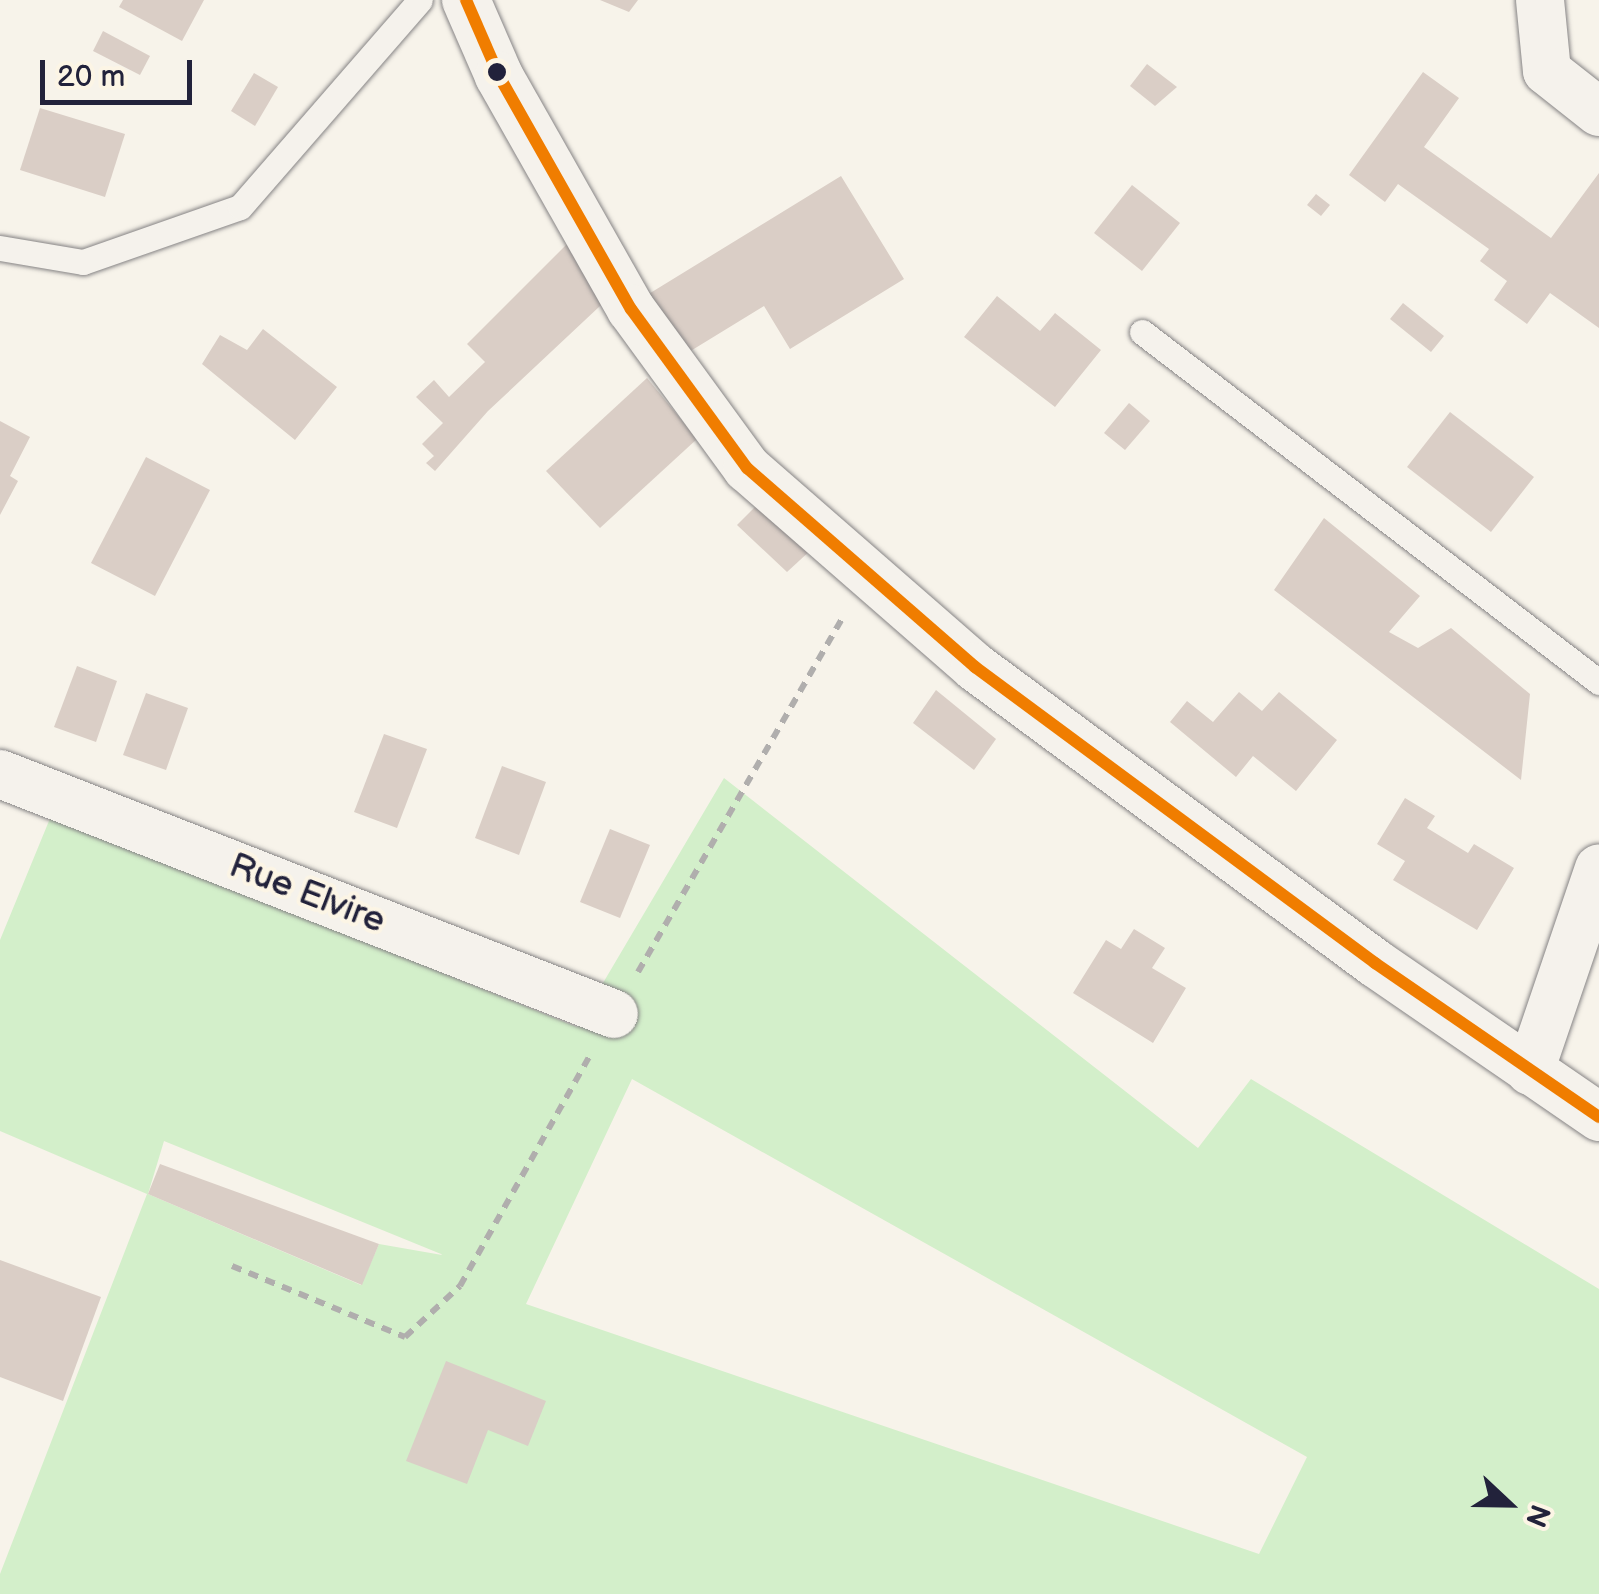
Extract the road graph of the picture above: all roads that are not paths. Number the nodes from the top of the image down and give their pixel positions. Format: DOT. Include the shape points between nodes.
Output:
graph roads {
  1 [pos="420,0"];
  2 [pos="466,0"];
  3 [pos="1540,0"];
  4 [pos="1599,112"];
  5 [pos="0,248"];
  6 [pos="1142,332"];
  7 [pos="1599,682"];
  8 [pos="0,774"];
  9 [pos="1599,868"];
  10 [pos="614,1014"];
  11 [pos="1530,1071"];
  12 [pos="1599,1118"];
  1 -- 5 [label="lane" via="240,207 83,262"];
  2 -- 11 [label="street" via="499,76 631,309 747,468 976,667"];
  3 -- 4 [label="street" via="1547,71"];
  6 -- 7 [label="lane"];
  8 -- 10 [label="street, Rue Elvire"];
  9 -- 11 [label="street"];
  11 -- 12 [label="street"];
}
